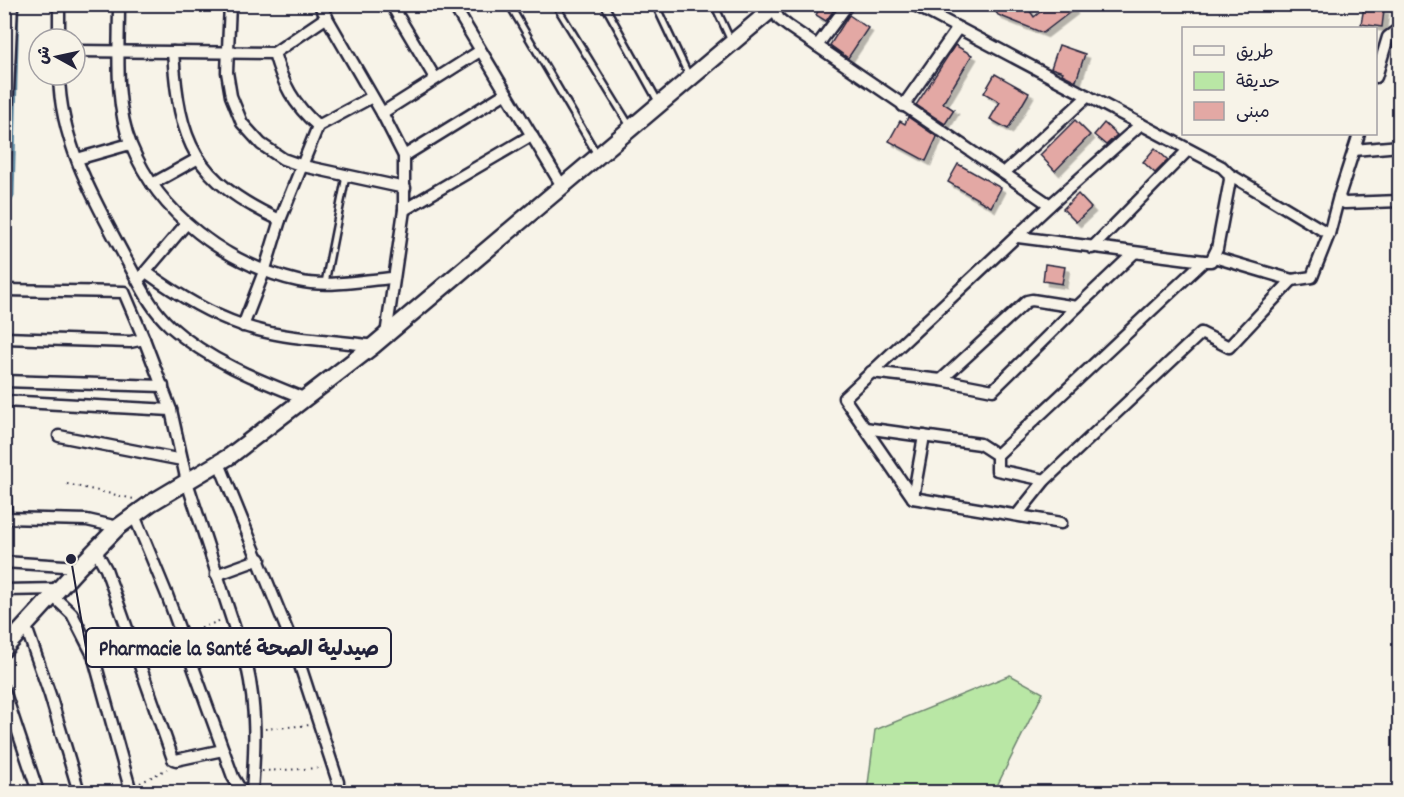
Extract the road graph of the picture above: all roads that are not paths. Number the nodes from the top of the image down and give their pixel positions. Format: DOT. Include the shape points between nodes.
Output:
graph roads {
  1 [pos="12,4"];
  2 [pos="58,4"];
  3 [pos="119,4"];
  4 [pos="230,4"];
  5 [pos="319,4"];
  6 [pos="391,4"];
  7 [pos="453,4"];
  8 [pos="509,4"];
  9 [pos="555,4"];
  10 [pos="604,4"];
  11 [pos="655,4"];
  12 [pos="714,4"];
  13 [pos="848,4"];
  14 [pos="913,4"];
  15 [pos="774,6"];
  16 [pos="327,17"];
  17 [pos="58,27"];
  18 [pos="958,28"];
  19 [pos="1400,28"];
  20 [pos="732,43"];
  21 [pos="817,46"];
  22 [pos="87,51"];
  23 [pos="480,51"];
  24 [pos="119,52"];
  25 [pos="173,52"];
  26 [pos="274,53"];
  27 [pos="227,54"];
  28 [pos="1377,73"];
  29 [pos="435,78"];
  30 [pos="690,79"];
  31 [pos="60,87"];
  32 [pos="506,93"];
  33 [pos="1088,96"];
  34 [pos="372,97"];
  35 [pos="660,104"];
  36 [pos="903,106"];
  37 [pos="382,113"];
  38 [pos="1141,124"];
  39 [pos="318,126"];
  40 [pos="631,128"];
  41 [pos="532,135"];
  42 [pos="1359,135"];
  43 [pos="130,144"];
  44 [pos="1400,147"];
  45 [pos="1188,150"];
  46 [pos="1354,150"];
  47 [pos="404,156"];
  48 [pos="598,156"];
  49 [pos="77,159"];
  50 [pos="197,159"];
  51 [pos="303,165"];
  52 [pos="1005,172"];
  53 [pos="346,174"];
  54 [pos="1229,174"];
  55 [pos="4,176"];
  56 [pos="152,184"];
  57 [pos="562,186"];
  58 [pos="405,188"];
  59 [pos="1339,196"];
  60 [pos="1400,201"];
  61 [pos="1050,205"];
  62 [pos="404,210"];
  63 [pos="280,220"];
  64 [pos="186,224"];
  65 [pos="1329,234"];
  66 [pos="1018,237"];
  67 [pos="1092,248"];
  68 [pos="1134,253"];
  69 [pos="1209,259"];
  70 [pos="265,269"];
  71 [pos="146,272"];
  72 [pos="393,278"];
  73 [pos="1292,280"];
  74 [pos="137,282"];
  75 [pos="325,283"];
  76 [pos="4,290"];
  77 [pos="1077,307"];
  78 [pos="243,326"];
  79 [pos="386,335"];
  80 [pos="4,338"];
  81 [pos="144,339"];
  82 [pos="373,346"];
  83 [pos="871,372"];
  84 [pos="941,380"];
  85 [pos="4,381"];
  86 [pos="163,386"];
  87 [pos="306,399"];
  88 [pos="4,400"];
  89 [pos="171,410"];
  90 [pos="865,428"];
  91 [pos="59,436"];
  92 [pos="924,436"];
  93 [pos="997,455"];
  94 [pos="182,460"];
  95 [pos="219,463"];
  96 [pos="1045,480"];
  97 [pos="187,482"];
  98 [pos="4,485"];
  99 [pos="913,498"];
  100 [pos="134,515"];
  101 [pos="1017,515"];
  102 [pos="5,518"];
  103 [pos="1061,523"];
  104 [pos="118,527"];
  105 [pos="95,549"];
  106 [pos="260,559"];
  107 [pos="4,562"];
  108 [pos="78,567"];
  109 [pos="216,575"];
  110 [pos="4,590"];
  111 [pos="56,593"];
  112 [pos="17,631"];
  113 [pos="4,650"];
  114 [pos="4,690"];
  115 [pos="223,750"];
  116 [pos="130,790"];
  117 [pos="38,792"];
  118 [pos="79,792"];
  119 [pos="242,792"];
  120 [pos="252,792"];
  121 [pos="337,792"];
  1 -- 55 [label="street"];
  2 -- 17 [label="street"];
  3 -- 24 [label="street"];
  4 -- 27 [label="street"];
  5 -- 16 [label="street"];
  6 -- 29 [label="street"];
  7 -- 23 [label="street"];
  8 -- 48 [label="lane"];
  9 -- 40 [label="lane"];
  10 -- 35 [label="lane"];
  11 -- 30 [label="lane"];
  12 -- 20 [label="lane"];
  13 -- 21 [label="street"];
  14 -- 18 [label="street"];
  15 -- 20 [label="street"];
  15 -- 21 [label="street" via="779,19"];
  16 -- 26 [label="street"];
  16 -- 34 [label="street"];
  18 -- 33 [label="street"];
  18 -- 36 [label="street"];
  19 -- 28 [label="street" via="1388,37"];
  20 -- 30 [label="street"];
  21 -- 36 [label="street"];
  22 -- 24 [label="street"];
  23 -- 29 [label="street"];
  23 -- 32 [label="street"];
  24 -- 25 [label="street"];
  24 -- 43 [label="street" via="123,114"];
  25 -- 27 [label="street"];
  25 -- 50 [label="street" via="183,129"];
  26 -- 27 [label="street"];
  26 -- 39 [label="street" via="282,81 303,113"];
  27 -- 51 [label="street" via="231,96 242,123 261,144 283,159"];
  29 -- 37 [label="street"];
  30 -- 35 [label="street"];
  31 -- 49 [label="street" via="63,112"];
  32 -- 41 [label="street"];
  32 -- 47 [label="street"];
  33 -- 38 [label="street"];
  33 -- 52 [label="street"];
  34 -- 37 [label="street"];
  34 -- 39 [label="street"];
  35 -- 40 [label="street"];
  36 -- 52 [label="street"];
  37 -- 47 [label="street"];
  38 -- 45 [label="street"];
  38 -- 61 [label="street"];
  39 -- 51 [label="street"];
  40 -- 48 [label="street"];
  41 -- 57 [label="street"];
  41 -- 62 [label="street"];
  42 -- 46 [label="street"];
  43 -- 49 [label="street"];
  43 -- 56 [label="street"];
  44 -- 46 [label="street"];
  45 -- 54 [label="street"];
  45 -- 67 [label="street"];
  46 -- 59 [label="street"];
  47 -- 58 [label="street"];
  48 -- 57 [label="street"];
  49 -- 74 [label="street" via="90,194"];
  50 -- 56 [label="street"];
  50 -- 63 [label="street" via="251,207"];
  51 -- 53 [label="street"];
  51 -- 63 [label="street"];
  52 -- 61 [label="street"];
  53 -- 58 [label="street"];
  53 -- 75 [label="lane"];
  54 -- 65 [label="street"];
  54 -- 69 [label="street"];
  56 -- 64 [label="street"];
  57 -- 79 [label="street"];
  58 -- 62 [label="street"];
  59 -- 60 [label="street" via="1345,203"];
  59 -- 65 [label="street"];
  61 -- 66 [label="street"];
  62 -- 72 [label="street"];
  63 -- 70 [label="street"];
  64 -- 70 [label="street" via="235,257"];
  64 -- 71 [label="street"];
  65 -- 73 [label="street" via="1312,276"];
  66 -- 67 [label="street"];
  66 -- 83 [label="street"];
  67 -- 68 [label="street"];
  68 -- 69 [label="street"];
  68 -- 77 [label="street"];
  69 -- 73 [label="street"];
  69 -- 93 [label="street"];
  70 -- 75 [label="street" via="298,281"];
  70 -- 78 [label="street"];
  71 -- 74 [label="street"];
  71 -- 78 [label="street" via="201,308"];
  72 -- 75 [label="street"];
  72 -- 79 [label="street"];
  73 -- 96 [label="street" via="1229,347 1201,333"];
  74 -- 87 [label="street" via="168,324 193,344 253,378"];
  76 -- 81 [label="street" via="124,292"];
  77 -- 84 [label="street" via="1027,301"];
  77 -- 84 [label="street" via="993,390"];
  78 -- 82 [label="street" via="288,336"];
  79 -- 82 [label="street"];
  80 -- 81 [label="street" via="130,342"];
  81 -- 86 [label="street"];
  82 -- 87 [label="street"];
  83 -- 84 [label="street"];
  83 -- 90 [label="street" via="844,398"];
  85 -- 86 [label="street"];
  86 -- 89 [label="street"];
  87 -- 95 [label="street"];
  88 -- 89 [label="street"];
  89 -- 94 [label="street"];
  90 -- 92 [label="street"];
  90 -- 99 [label="street"];
  91 -- 94 [label="street"];
  92 -- 93 [label="street" via="980,444"];
  92 -- 99 [label="street"];
  93 -- 96 [label="street" via="997,470"];
  94 -- 97 [label="street"];
  95 -- 97 [label="street"];
  95 -- 106 [label="street"];
  96 -- 101 [label="street"];
  97 -- 100 [label="street"];
  97 -- 109 [label="street"];
  98 -- 102 [label="street"];
  99 -- 101 [label="street"];
  100 -- 104 [label="street"];
  100 -- 115 [label="street"];
  101 -- 103 [label="street"];
  102 -- 104 [label="street" via="87,520"];
  104 -- 105 [label="street"];
  105 -- 108 [label="street"];
  105 -- 115 [label="street" via="106,569 172,759"];
  106 -- 109 [label="street"];
  106 -- 121 [label="street" via="320,725 338,782"];
  107 -- 108 [label="street"];
  108 -- 111 [label="street"];
  109 -- 120 [label="street" via="253,693 256,729"];
  110 -- 111 [label="street"];
  111 -- 112 [label="street"];
  111 -- 116 [label="street" via="93,655"];
  112 -- 113 [label="street"];
  112 -- 118 [label="street" via="51,695"];
  114 -- 117 [label="street"];
  115 -- 119 [label="street"];
}
